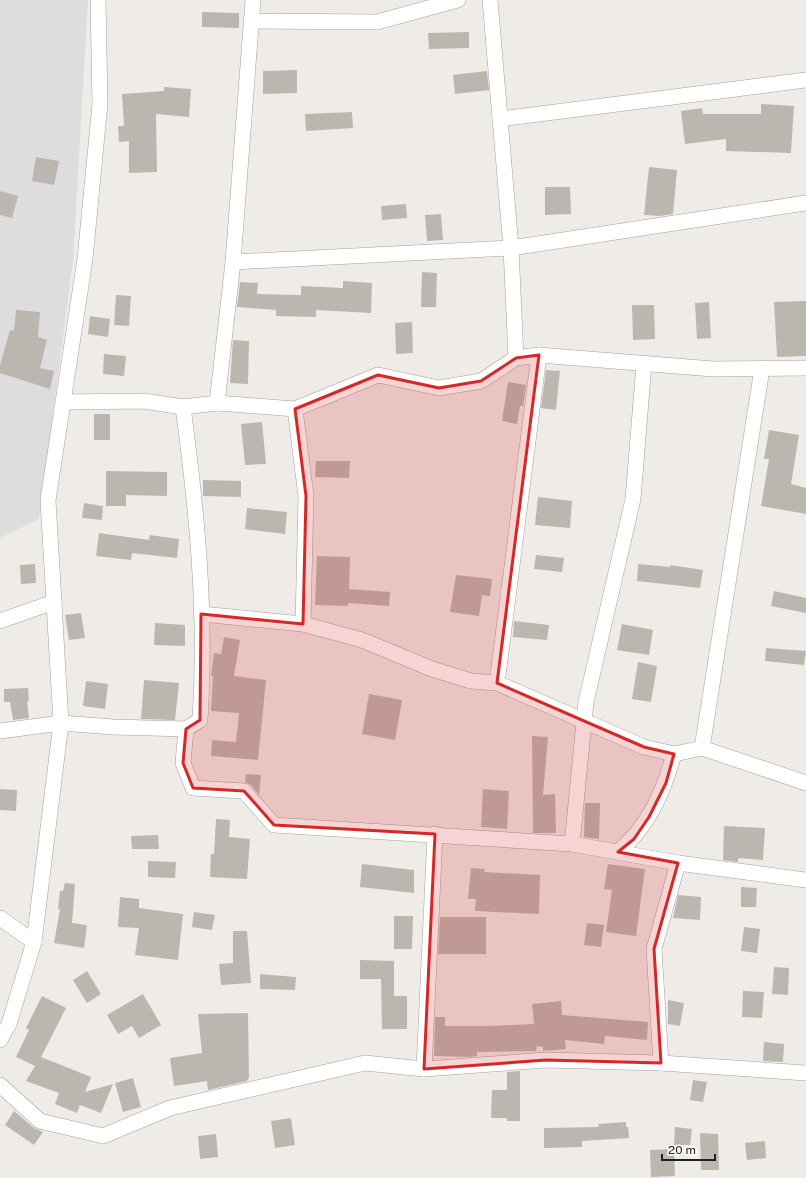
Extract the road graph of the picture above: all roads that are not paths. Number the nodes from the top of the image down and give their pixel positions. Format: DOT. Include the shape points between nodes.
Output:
graph roads {
  1 [pos="98,0"];
  2 [pos="253,0"];
  3 [pos="458,0"];
  4 [pos="490,0"];
  5 [pos="252,21"];
  6 [pos="806,80"];
  7 [pos="500,119"];
  8 [pos="806,203"];
  9 [pos="511,248"];
  10 [pos="233,262"];
  11 [pos="539,355"];
  12 [pos="516,358"];
  13 [pos="644,364"];
  14 [pos="806,368"];
  15 [pos="762,369"];
  16 [pos="64,402"];
  17 [pos="217,403"];
  18 [pos="183,407"];
  19 [pos="295,409"];
  20 [pos="54,602"];
  21 [pos="202,614"];
  22 [pos="0,621"];
  23 [pos="303,624"];
  24 [pos="497,683"];
  25 [pos="586,722"];
  26 [pos="61,723"];
  27 [pos="186,729"];
  28 [pos="0,731"];
  29 [pos="702,748"];
  30 [pos="674,754"];
  31 [pos="806,783"];
  32 [pos="435,834"];
  33 [pos="572,844"];
  34 [pos="618,852"];
  35 [pos="678,863"];
  36 [pos="806,880"];
  37 [pos="0,918"];
  38 [pos="34,942"];
  39 [pos="0,1040"];
  40 [pos="661,1063"];
  41 [pos="424,1069"];
  42 [pos="806,1073"];
  43 [pos="0,1085"];
  1 -- 16 [label="street" via="100,104 85,259"];
  2 -- 5 [label="street"];
  3 -- 5 [label="street" via="377,22"];
  4 -- 7 [label="street"];
  5 -- 10 [label="street"];
  6 -- 7 [label="street"];
  7 -- 9 [label="street"];
  8 -- 9 [label="street"];
  9 -- 10 [label="street"];
  9 -- 12 [label="street"];
  10 -- 17 [label="street"];
  11 -- 12 [label="street"];
  11 -- 13 [label="street"];
  11 -- 24 [label="street"];
  12 -- 19 [label="street" via="481,381 439,388 378,375"];
  13 -- 15 [label="street" via="713,369"];
  13 -- 25 [label="street" via="633,499 586,702"];
  14 -- 15 [label="street"];
  15 -- 29 [label="street"];
  16 -- 18 [label="street" via="144,401"];
  16 -- 20 [label="street" via="48,500"];
  17 -- 18 [label="street"];
  17 -- 19 [label="street"];
  18 -- 21 [label="street" via="194,494"];
  19 -- 23 [label="street" via="306,496"];
  20 -- 22 [label="street"];
  20 -- 26 [label="street"];
  21 -- 23 [label="street"];
  21 -- 27 [label="street" via="200,720"];
  23 -- 24 [label="street" via="362,640 471,681"];
  24 -- 25 [label="street"];
  25 -- 30 [label="street" via="644,747"];
  25 -- 33 [label="street"];
  26 -- 27 [label="street"];
  26 -- 28 [label="street"];
  26 -- 38 [label="street"];
  27 -- 32 [label="street" via="183,763 192,788 244,792 274,825"];
  29 -- 30 [label="street"];
  29 -- 31 [label="street"];
  30 -- 34 [label="street" via="666,783 649,817 634,839"];
  32 -- 33 [label="street"];
  32 -- 41 [label="street"];
  33 -- 34 [label="street"];
  34 -- 35 [label="street"];
  35 -- 36 [label="street"];
  35 -- 40 [label="street" via="654,949"];
  37 -- 38 [label="street"];
  38 -- 39 [label="street" via="10,1024"];
  40 -- 41 [label="street" via="546,1060"];
  40 -- 42 [label="street"];
  41 -- 43 [label="street" via="365,1063 170,1108 103,1136 40,1121"];
}
